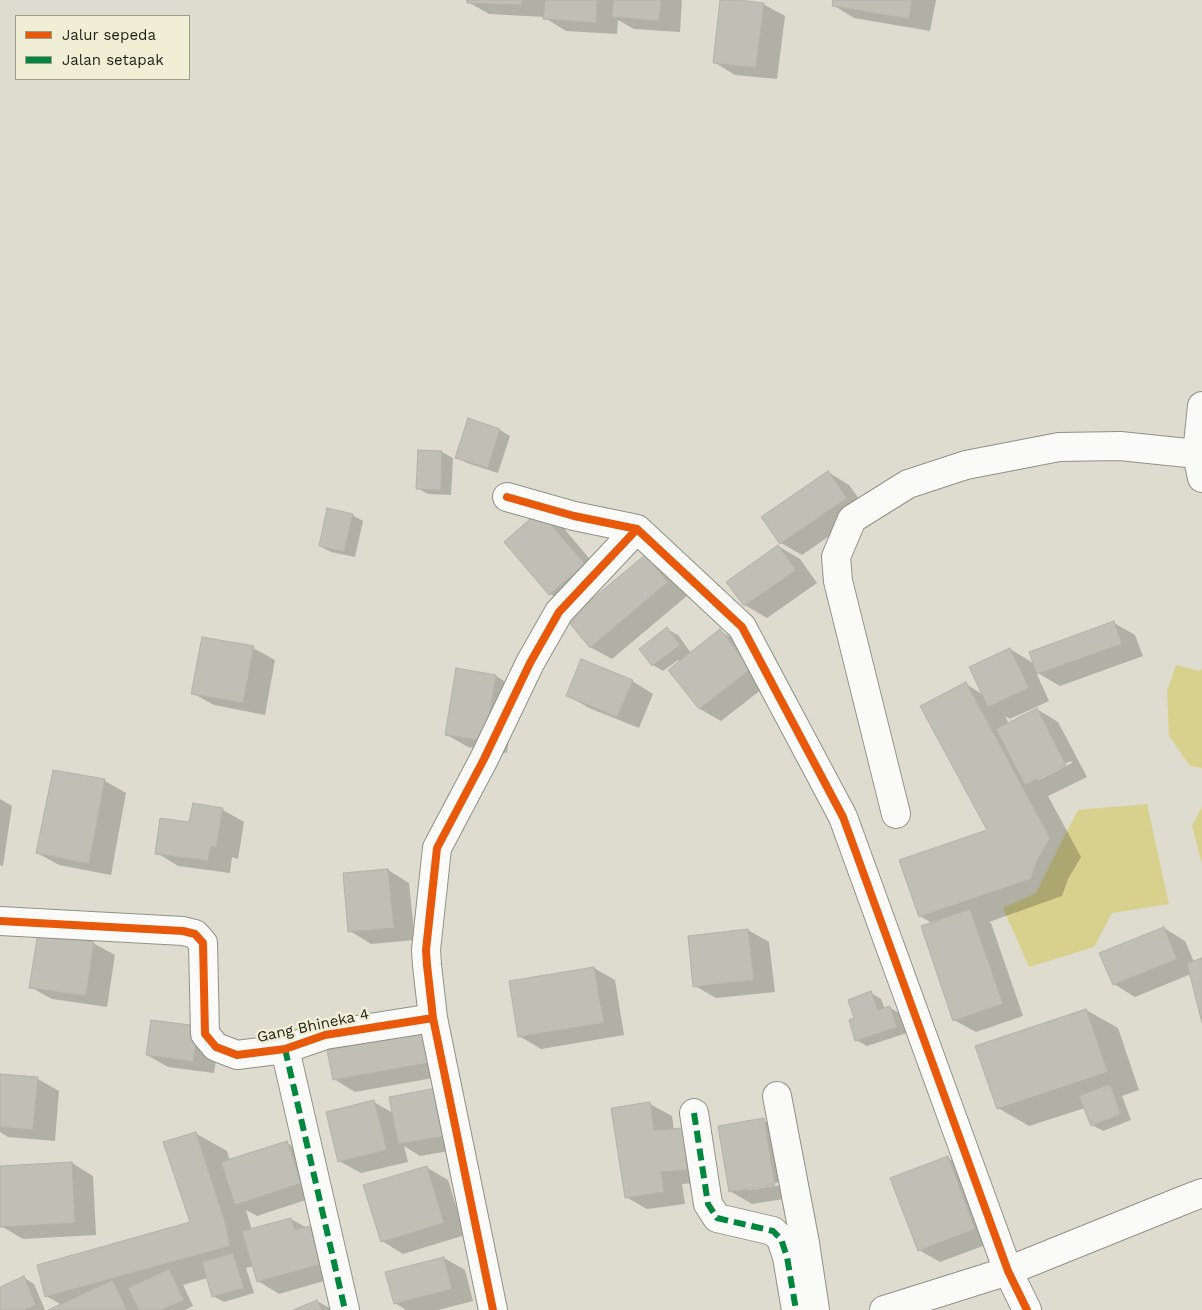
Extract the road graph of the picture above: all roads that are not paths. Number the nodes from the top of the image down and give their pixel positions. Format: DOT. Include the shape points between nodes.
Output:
graph roads {
  1 [pos="1202,406"];
  2 [pos="1200,466"];
  3 [pos="507,496"];
  4 [pos="637,528"];
  5 [pos="896,814"];
  6 [pos="0,921"];
  7 [pos="433,1018"];
  8 [pos="285,1049"];
  9 [pos="777,1096"];
  10 [pos="694,1112"];
  11 [pos="1202,1194"];
  12 [pos="1008,1271"];
  13 [pos="345,1310"];
  14 [pos="493,1310"];
  15 [pos="796,1310"];
  16 [pos="815,1310"];
  17 [pos="884,1310"];
  18 [pos="1027,1310"];
  1 -- 2 [label="street"];
  2 -- 5 [label="street" via="1120,446 1059,447 966,465 908,484 852,519 836,557 838,581"];
  3 -- 4 [label="street" via="574,516"];
  4 -- 7 [label="street" via="559,612 437,848 426,950"];
  4 -- 12 [label="street" via="742,627 843,817"];
  6 -- 8 [label="street, Gang Bhineka 4" via="195,934 203,943 205,1034 216,1047 237,1055"];
  7 -- 8 [label="street, Gang Bhineka 4" via="326,1035"];
  7 -- 14 [label="street"];
  8 -- 13 [label="street"];
  9 -- 16 [label="street"];
  10 -- 15 [label="street" via="708,1204 717,1218 773,1230 781,1239"];
  11 -- 12 [label="street"];
  12 -- 17 [label="street"];
  12 -- 18 [label="street"];
}
